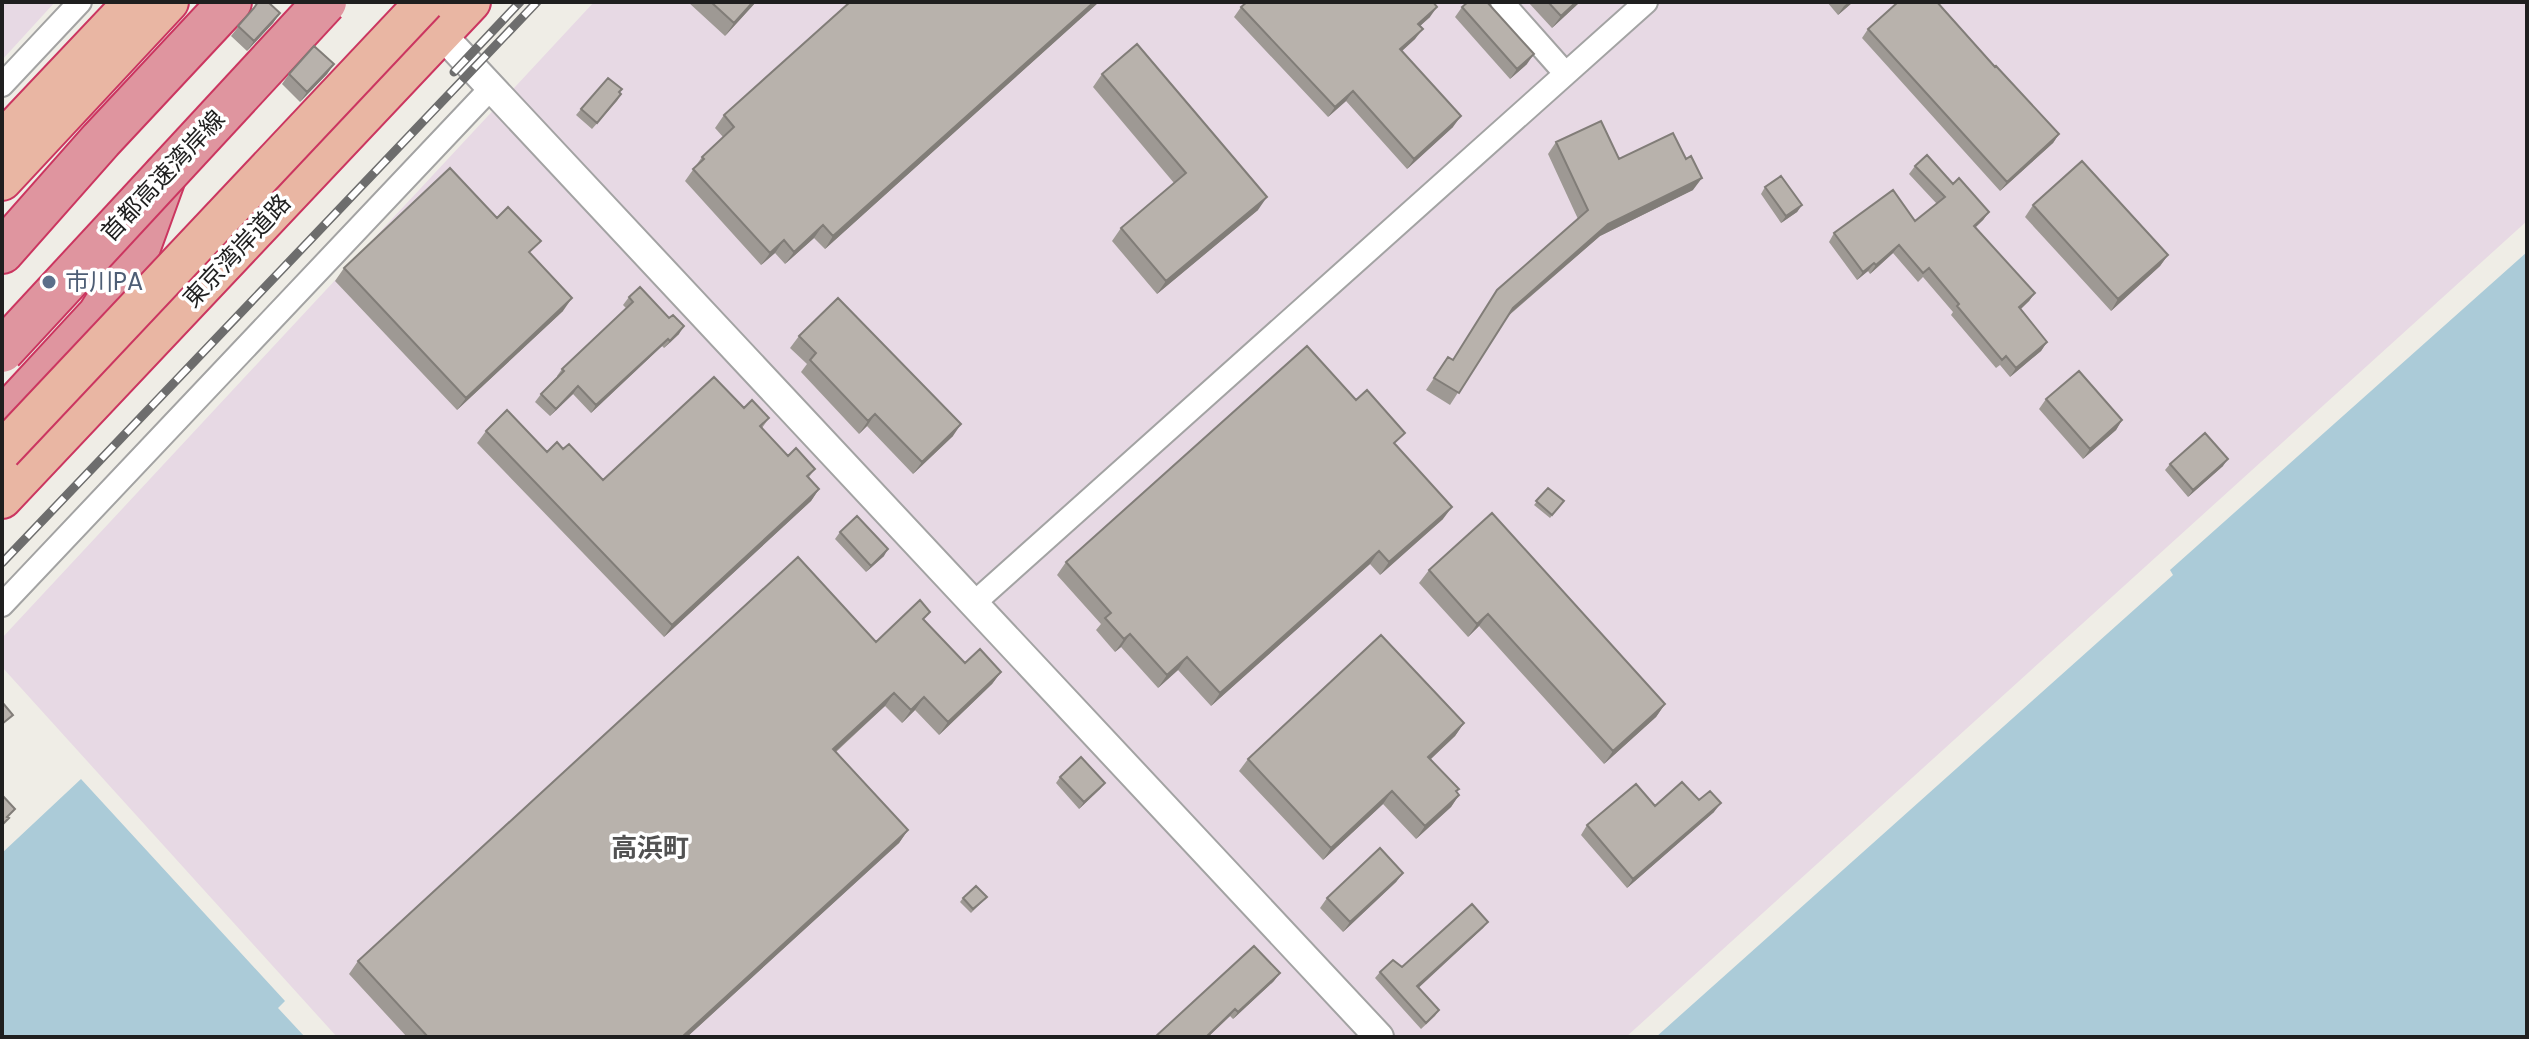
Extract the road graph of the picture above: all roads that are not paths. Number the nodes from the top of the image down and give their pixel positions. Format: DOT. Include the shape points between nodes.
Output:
graph roads {
  1 [pos="80,2"];
  2 [pos="134,2"];
  3 [pos="169,2"];
  4 [pos="230,2"];
  5 [pos="325,2"];
  6 [pos="411,2"];
  7 [pos="471,2"];
  8 [pos="1502,2"];
  9 [pos="1646,2"];
  10 [pos="433,18"];
  11 [pos="1565,73"];
  12 [pos="2,85"];
  13 [pos="491,88"];
  14 [pos="2,141"];
  15 [pos="165,175"];
  16 [pos="2,181"];
  17 [pos="2,252"];
  18 [pos="2,332"];
  19 [pos="2,351"];
  20 [pos="2,397"];
  21 [pos="2,420"];
  22 [pos="18,458"];
  23 [pos="2,499"];
  24 [pos="973,604"];
  25 [pos="2,605"];
  26 [pos="1379,1037"];
  1 -- 12 [label="street"];
  2 -- 14 [label="highway"];
  3 -- 16 [label="highway"];
  4 -- 17 [label="highway"];
  5 -- 15 [label="highway, 首都高速湾岸線, bridge"];
  6 -- 10 [label="street"];
  7 -- 10 [label="highway, 東京湾岸道路"];
  8 -- 11 [label="street"];
  9 -- 11 [label="street"];
  10 -- 13 [label="street"];
  10 -- 22 [label="highway, 東京湾岸道路, bridge"];
  11 -- 24 [label="street"];
  13 -- 24 [label="street"];
  13 -- 25 [label="street"];
  15 -- 19 [label="highway, 首都高速湾岸線, bridge"];
  15 -- 21 [label="highway" via="135,258 99,315"];
  18 -- 20 [label="highway" via="20,354 22,369"];
  22 -- 23 [label="highway, 東京湾岸道路"];
  24 -- 26 [label="street"];
}
